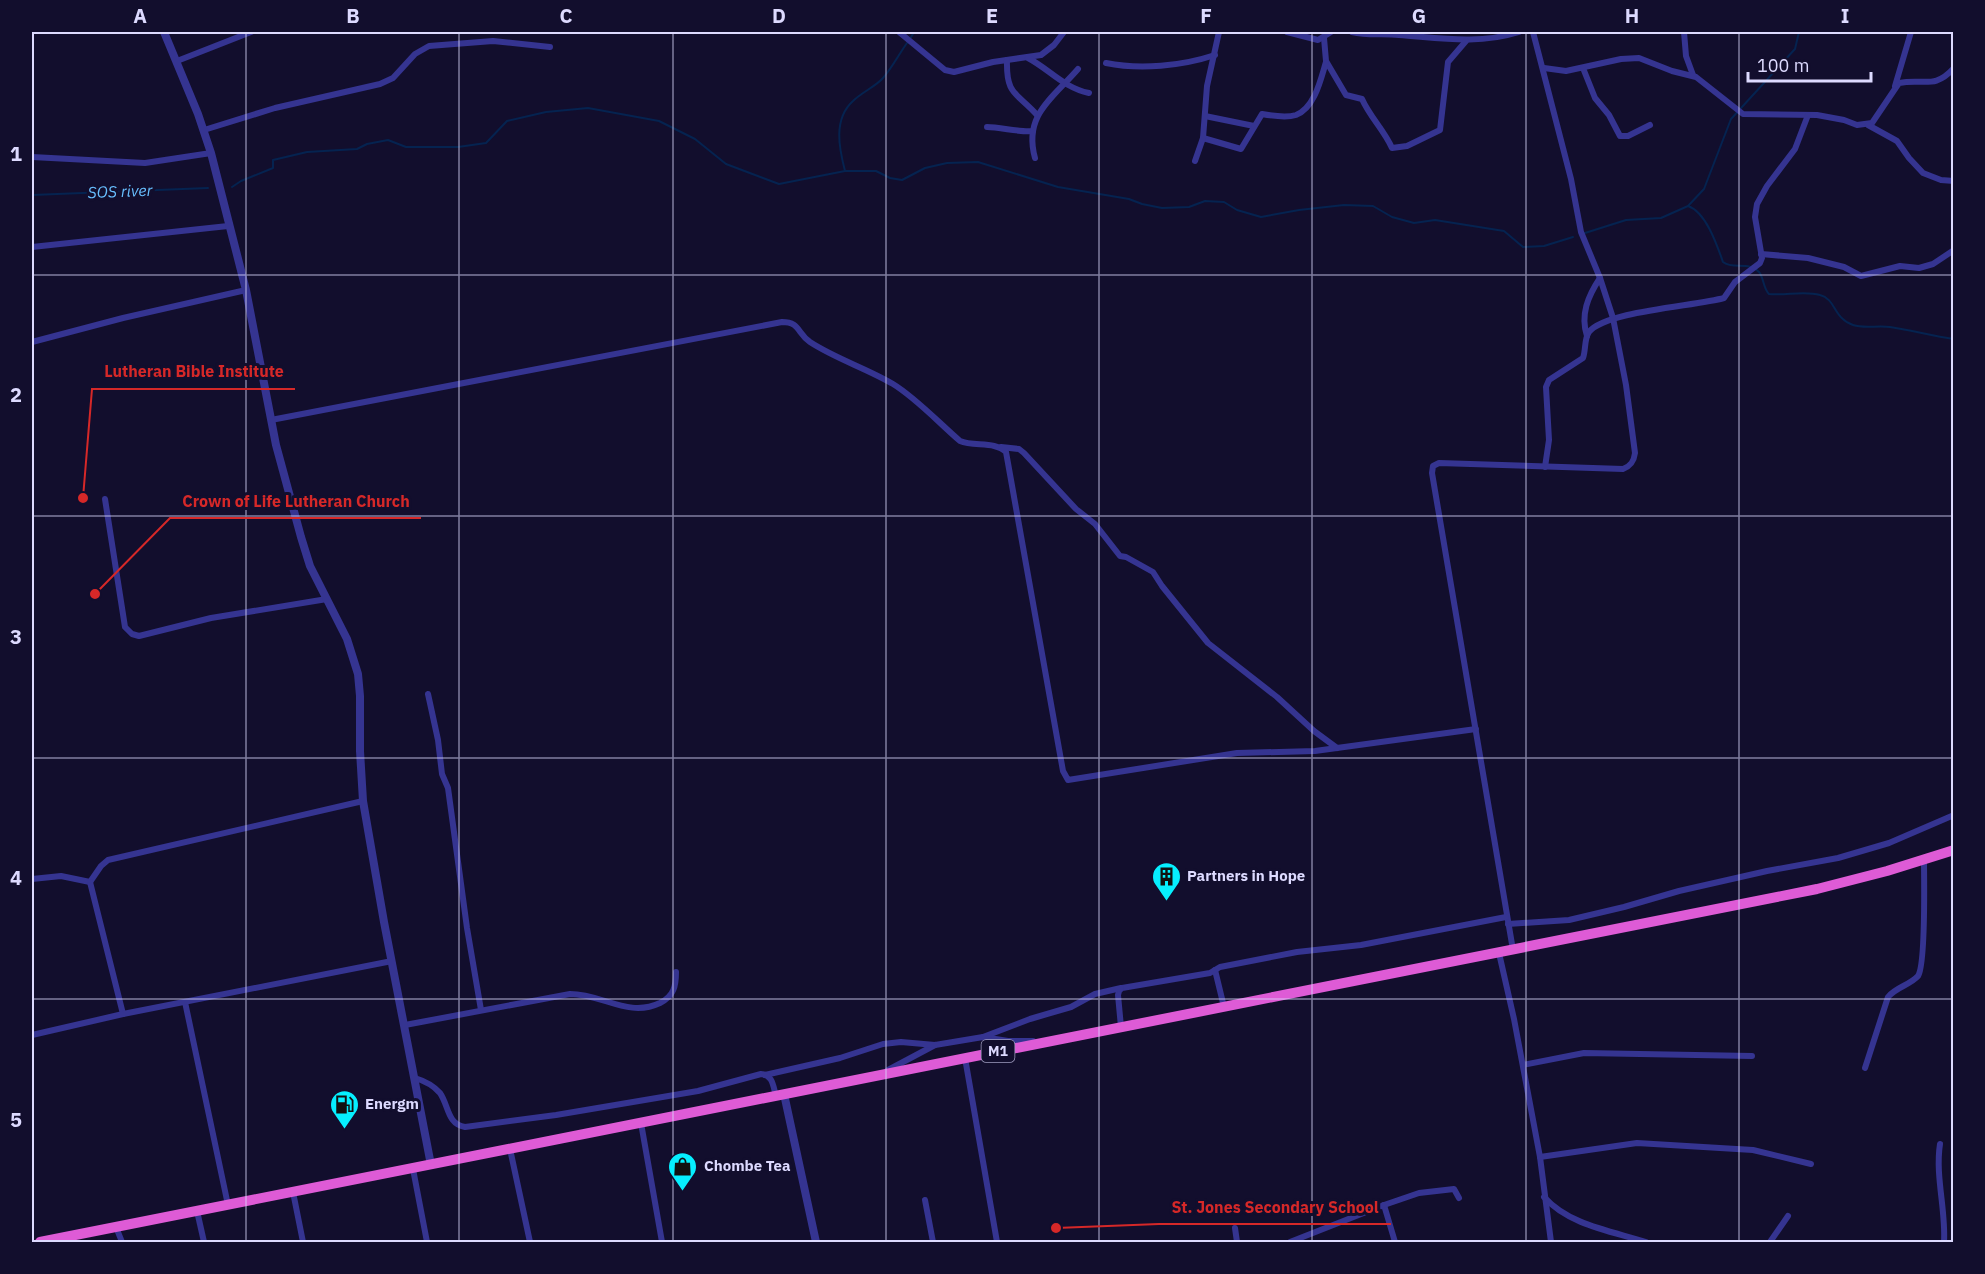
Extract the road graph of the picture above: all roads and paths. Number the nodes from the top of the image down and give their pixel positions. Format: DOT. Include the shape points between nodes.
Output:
graph roads {
  1 [pos="164,32"];
  2 [pos="251,32"];
  3 [pos="899,32"];
  4 [pos="1064,32"];
  5 [pos="1219,32"];
  6 [pos="1287,32"];
  7 [pos="1331,32"];
  8 [pos="1352,32"];
  9 [pos="1519,32"];
  10 [pos="1533,32"];
  11 [pos="1684,32"];
  12 [pos="1911,32"];
  13 [pos="233,35"];
  14 [pos="1324,38"];
  15 [pos="1466,41"];
  16 [pos="550,47"];
  17 [pos="1215,55"];
  18 [pos="1026,57"];
  19 [pos="1007,60"];
  20 [pos="177,61"];
  21 [pos="1326,62"];
  22 [pos="1106,63"];
  23 [pos="1544,68"];
  24 [pos="1583,68"];
  25 [pos="1953,68"];
  26 [pos="1078,69"];
  27 [pos="1693,75"];
  28 [pos="1065,84"];
  29 [pos="1895,87"];
  30 [pos="1089,93"];
  31 [pos="1037,115"];
  32 [pos="1809,115"];
  33 [pos="1205,116"];
  34 [pos="1650,124"];
  35 [pos="1868,125"];
  36 [pos="1254,126"];
  37 [pos="987,127"];
  38 [pos="204,130"];
  39 [pos="1033,131"];
  40 [pos="1203,138"];
  41 [pos="211,153"];
  42 [pos="32,157"];
  43 [pos="1035,158"];
  44 [pos="1195,161"];
  45 [pos="1941,180"];
  46 [pos="1953,181"];
  47 [pos="1953,186"];
  48 [pos="228,226"];
  49 [pos="32,247"];
  50 [pos="1953,250"];
  51 [pos="1761,254"];
  52 [pos="1600,278"];
  53 [pos="246,290"];
  54 [pos="1613,318"];
  55 [pos="1587,337"];
  56 [pos="32,342"];
  57 [pos="271,420"];
  58 [pos="1000,447"];
  59 [pos="1545,467"];
  60 [pos="105,499"];
  61 [pos="327,599"];
  62 [pos="428,694"];
  63 [pos="1476,729"];
  64 [pos="1337,748"];
  65 [pos="363,801"];
  66 [pos="1953,815"];
  67 [pos="1953,850"];
  68 [pos="1924,861"];
  69 [pos="32,879"];
  70 [pos="90,882"];
  71 [pos="1506,916"];
  72 [pos="1508,924"];
  73 [pos="1513,950"];
  74 [pos="1499,953"];
  75 [pos="392,961"];
  76 [pos="1215,970"];
  77 [pos="676,972"];
  78 [pos="1122,988"];
  79 [pos="185,1002"];
  80 [pos="1224,1007"];
  81 [pos="481,1010"];
  82 [pos="123,1014"];
  83 [pos="405,1025"];
  84 [pos="1121,1027"];
  85 [pos="32,1035"];
  86 [pos="983,1037"];
  87 [pos="1047,1041"];
  88 [pos="935,1045"];
  89 [pos="1752,1056"];
  90 [pos="965,1058"];
  91 [pos="1523,1065"];
  92 [pos="1865,1068"];
  93 [pos="765,1075"];
  94 [pos="871,1077"];
  95 [pos="415,1078"];
  96 [pos="780,1095"];
  97 [pos="640,1123"];
  98 [pos="1940,1144"];
  99 [pos="510,1149"];
  100 [pos="1540,1157"];
  101 [pos="1810,1164"];
  102 [pos="431,1165"];
  103 [pos="413,1169"];
  104 [pos="293,1192"];
  105 [pos="1543,1196"];
  106 [pos="1459,1198"];
  107 [pos="925,1200"];
  108 [pos="228,1205"];
  109 [pos="1384,1205"];
  110 [pos="197,1211"];
  111 [pos="1788,1216"];
  112 [pos="116,1227"];
  113 [pos="1235,1228"];
  114 [pos="46,1242"];
  115 [pos="122,1242"];
  116 [pos="204,1242"];
  117 [pos="303,1242"];
  118 [pos="427,1242"];
  119 [pos="530,1242"];
  120 [pos="662,1242"];
  121 [pos="816,1242"];
  122 [pos="933,1242"];
  123 [pos="997,1242"];
  124 [pos="1237,1242"];
  125 [pos="1290,1242"];
  126 [pos="1395,1242"];
  127 [pos="1551,1242"];
  128 [pos="1646,1242"];
  129 [pos="1770,1242"];
  130 [pos="1944,1242"];
  1 -- 20 [label="street"];
  2 -- 13 [label="street"];
  3 -- 19 [label="street" via="949,72"];
  4 -- 18 [label="street" via="1041,55"];
  5 -- 17 [label="street"];
  6 -- 14 [label="street" via="1311,39"];
  7 -- 14 [label="street"];
  8 -- 15 [label="street"];
  9 -- 15 [label="street"];
  10 -- 23 [label="street"];
  11 -- 27 [label="street"];
  12 -- 29 [label="street"];
  13 -- 20 [label="street"];
  14 -- 21 [label="street"];
  15 -- 21 [label="street" via="1448,62 1440,130 1407,146 1392,148 1362,99 1346,95"];
  16 -- 38 [label="street" via="493,41 429,46 415,54 393,78 380,84 275,108"];
  17 -- 22 [label="street" via="1135,67"];
  17 -- 33 [label="street"];
  18 -- 19 [label="street"];
  18 -- 28 [label="street"];
  19 -- 31 [label="street" via="1011,91"];
  20 -- 38 [label="street"];
  21 -- 36 [label="street" via="1318,88 1305,108 1296,115 1262,114"];
  23 -- 24 [label="street"];
  23 -- 52 [label="street" via="1579,223"];
  24 -- 27 [label="street" via="1640,58"];
  24 -- 34 [label="street" via="1595,98 1620,136"];
  25 -- 29 [label="street" via="1939,81 1906,82"];
  26 -- 28 [label="street"];
  27 -- 32 [label="street" via="1743,114"];
  28 -- 30 [label="street"];
  28 -- 31 [label="street"];
  29 -- 35 [label="street"];
  31 -- 39 [label="street"];
  32 -- 35 [label="street"];
  32 -- 51 [label="street" via="1795,149 1757,204 1755,217"];
  33 -- 36 [label="street"];
  33 -- 40 [label="street"];
  35 -- 45 [label="street" via="1897,141 1923,173"];
  36 -- 40 [label="street" via="1241,148"];
  37 -- 39 [label="street"];
  38 -- 41 [label="street"];
  39 -- 43 [label="street"];
  40 -- 44 [label="street"];
  41 -- 42 [label="street" via="145,163"];
  41 -- 48 [label="street"];
  45 -- 46 [label="street"];
  45 -- 47 [label="street"];
  48 -- 49 [label="street"];
  48 -- 53 [label="street"];
  50 -- 51 [label="street" via="1933,264 1919,268 1900,266 1862,276 1808,258"];
  51 -- 54 [label="street" via="1760,263 1735,282 1724,298"];
  52 -- 54 [label="street"];
  52 -- 55 [label="street" via="1585,309"];
  53 -- 56 [label="street"];
  53 -- 57 [label="street"];
  54 -- 55 [label="street" via="1591,329"];
  54 -- 59 [label="street" via="1635,460 1623,470"];
  55 -- 59 [label="street" via="1582,358 1549,380 1546,387 1549,440"];
  57 -- 58 [label="street" via="789,322 810,342 897,387 960,441"];
  57 -- 61 [label="street" via="310,566"];
  58 -- 64 [label="street" via="1024,453 1095,524 1120,556 1153,572 1208,643"];
  58 -- 64 [label="street" via="1006,452 1063,771 1068,780 1237,753"];
  59 -- 63 [label="street" via="1439,463 1433,466"];
  60 -- 61 [label="street" via="125,627 132,634 139,636 211,618"];
  61 -- 65 [label="street" via="347,639 358,674"];
  62 -- 81 [label="street" via="441,774 448,788"];
  63 -- 64 [label="street"];
  63 -- 71 [label="street"];
  65 -- 70 [label="street" via="108,860"];
  65 -- 75 [label="street"];
  66 -- 72 [label="street" via="1889,843 1838,858 1697,887 1569,920"];
  67 -- 68 [label="highway, M1"];
  68 -- 73 [label="highway, M1" via="1817,889"];
  68 -- 92 [label="street" via="1920,970 1916,978 1888,997"];
  69 -- 70 [label="street" via="61,876"];
  70 -- 82 [label="street"];
  71 -- 72 [label="street"];
  71 -- 76 [label="street"];
  72 -- 73 [label="street"];
  73 -- 74 [label="highway, M1"];
  74 -- 80 [label="highway, M1"];
  74 -- 91 [label="street"];
  75 -- 79 [label="street"];
  75 -- 83 [label="street"];
  76 -- 78 [label="street"];
  76 -- 80 [label="street"];
  77 -- 81 [label="street" via="676,986 666,1000 643,1009 626,1008 581,994"];
  78 -- 84 [label="street" via="1118,994"];
  78 -- 86 [label="street" via="1095,994 1071,1007"];
  79 -- 82 [label="street"];
  79 -- 108 [label="street"];
  80 -- 84 [label="highway, M1"];
  81 -- 83 [label="street"];
  82 -- 85 [label="street"];
  83 -- 95 [label="street"];
  84 -- 87 [label="highway, M1"];
  86 -- 87 [label="street"];
  86 -- 88 [label="street"];
  87 -- 90 [label="highway, M1"];
  88 -- 93 [label="street" via="883,1044"];
  88 -- 94 [label="street"];
  89 -- 91 [label="street" via="1584,1053"];
  90 -- 94 [label="highway, M1"];
  90 -- 123 [label="street"];
  91 -- 100 [label="street"];
  93 -- 95 [label="street" via="674,1095 465,1127 454,1122 439,1092"];
  93 -- 96 [label="street"];
  94 -- 96 [label="highway, M1"];
  95 -- 102 [label="street"];
  96 -- 97 [label="highway, M1"];
  96 -- 121 [label="street"];
  97 -- 99 [label="highway, M1"];
  97 -- 120 [label="street"];
  98 -- 130 [label="street"];
  99 -- 102 [label="highway, M1"];
  99 -- 119 [label="street"];
  100 -- 101 [label="street" via="1637,1143 1753,1150"];
  100 -- 105 [label="street"];
  102 -- 103 [label="highway, M1"];
  103 -- 104 [label="highway, M1"];
  103 -- 118 [label="street"];
  104 -- 108 [label="highway, M1"];
  104 -- 117 [label="street"];
  105 -- 127 [label="street"];
  105 -- 128 [label="street" via="1573,1218"];
  106 -- 109 [label="street" via="1454,1189 1419,1193"];
  107 -- 122 [label="street"];
  108 -- 110 [label="highway, M1"];
  109 -- 125 [label="street"];
  109 -- 126 [label="street"];
  110 -- 112 [label="highway, M1"];
  110 -- 116 [label="street"];
  111 -- 129 [label="street"];
  112 -- 114 [label="highway, M1"];
  112 -- 115 [label="street"];
  113 -- 124 [label="street"];
}
